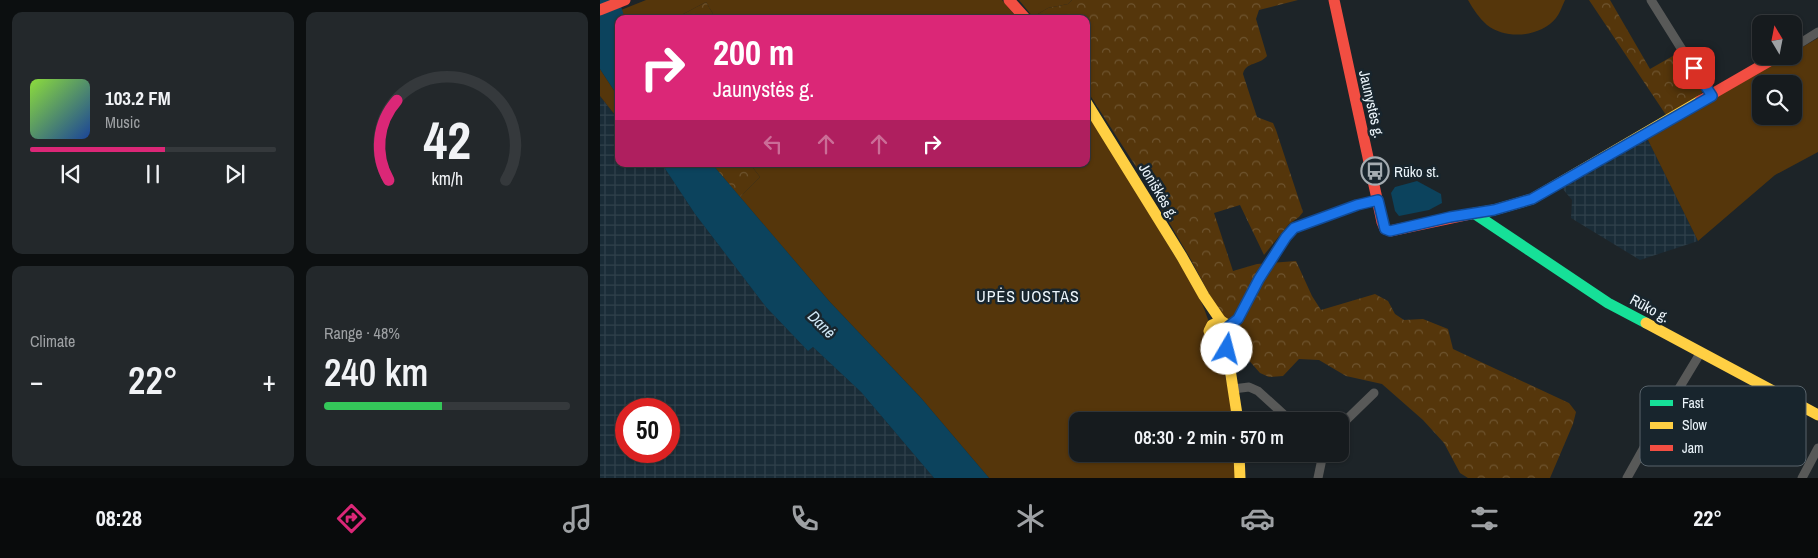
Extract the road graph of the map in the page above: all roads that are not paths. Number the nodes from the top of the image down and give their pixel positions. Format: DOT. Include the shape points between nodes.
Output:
graph roads {
  1 [pos="625,0"];
  2 [pos="1009,0"];
  3 [pos="1334,0"];
  4 [pos="1651,0"];
  5 [pos="600,10"];
  6 [pos="1022,15"];
  7 [pos="1818,32"];
  8 [pos="1802,42"];
  9 [pos="1763,65"];
  10 [pos="1712,96"];
  11 [pos="1090,108"];
  12 [pos="1378,200"];
  13 [pos="1476,214"];
  14 [pos="1220,330"];
  15 [pos="1701,352"];
  16 [pos="1680,386"];
  17 [pos="1764,386"];
  18 [pos="1233,389"];
  19 [pos="1374,393"];
  20 [pos="1806,409"];
  21 [pos="1237,412"];
  22 [pos="1281,412"];
  23 [pos="1818,415"];
  24 [pos="1349,417"];
  25 [pos="1818,448"];
  26 [pos="1640,455"];
  27 [pos="1239,462"];
  28 [pos="1321,462"];
  29 [pos="1240,478"];
  30 [pos="1318,478"];
  31 [pos="1627,478"];
  32 [pos="1802,478"];
  1 -- 5 [label="street"];
  2 -- 6 [label="street"];
  3 -- 12 [label="street, Jaunystės g."];
  4 -- 10 [label="street"];
  7 -- 8 [label="street"];
  9 -- 10 [label="street, Jaunystės g."];
  10 -- 13 [label="street, Jaunystės g." via="1532,199"];
  11 -- 14 [label="street, Joniškės g." via="1182,257"];
  12 -- 13 [label="street, Jaunystės g." via="1385,229 1390,231"];
  12 -- 14 [label="street" via="1294,228 1259,279 1238,319"];
  13 -- 15 [label="street, Rūko g." via="1608,303"];
  14 -- 18 [label="street"];
  15 -- 16 [label="street"];
  15 -- 17 [label="street, Rūko g."];
  18 -- 21 [label="street"];
  18 -- 22 [label="street" via="1248,387 1258,391"];
  19 -- 24 [label="street"];
  20 -- 23 [label="street, Rūko g."];
  25 -- 32 [label="street"];
  26 -- 31 [label="street"];
  27 -- 29 [label="street"];
  28 -- 30 [label="street"];
}
